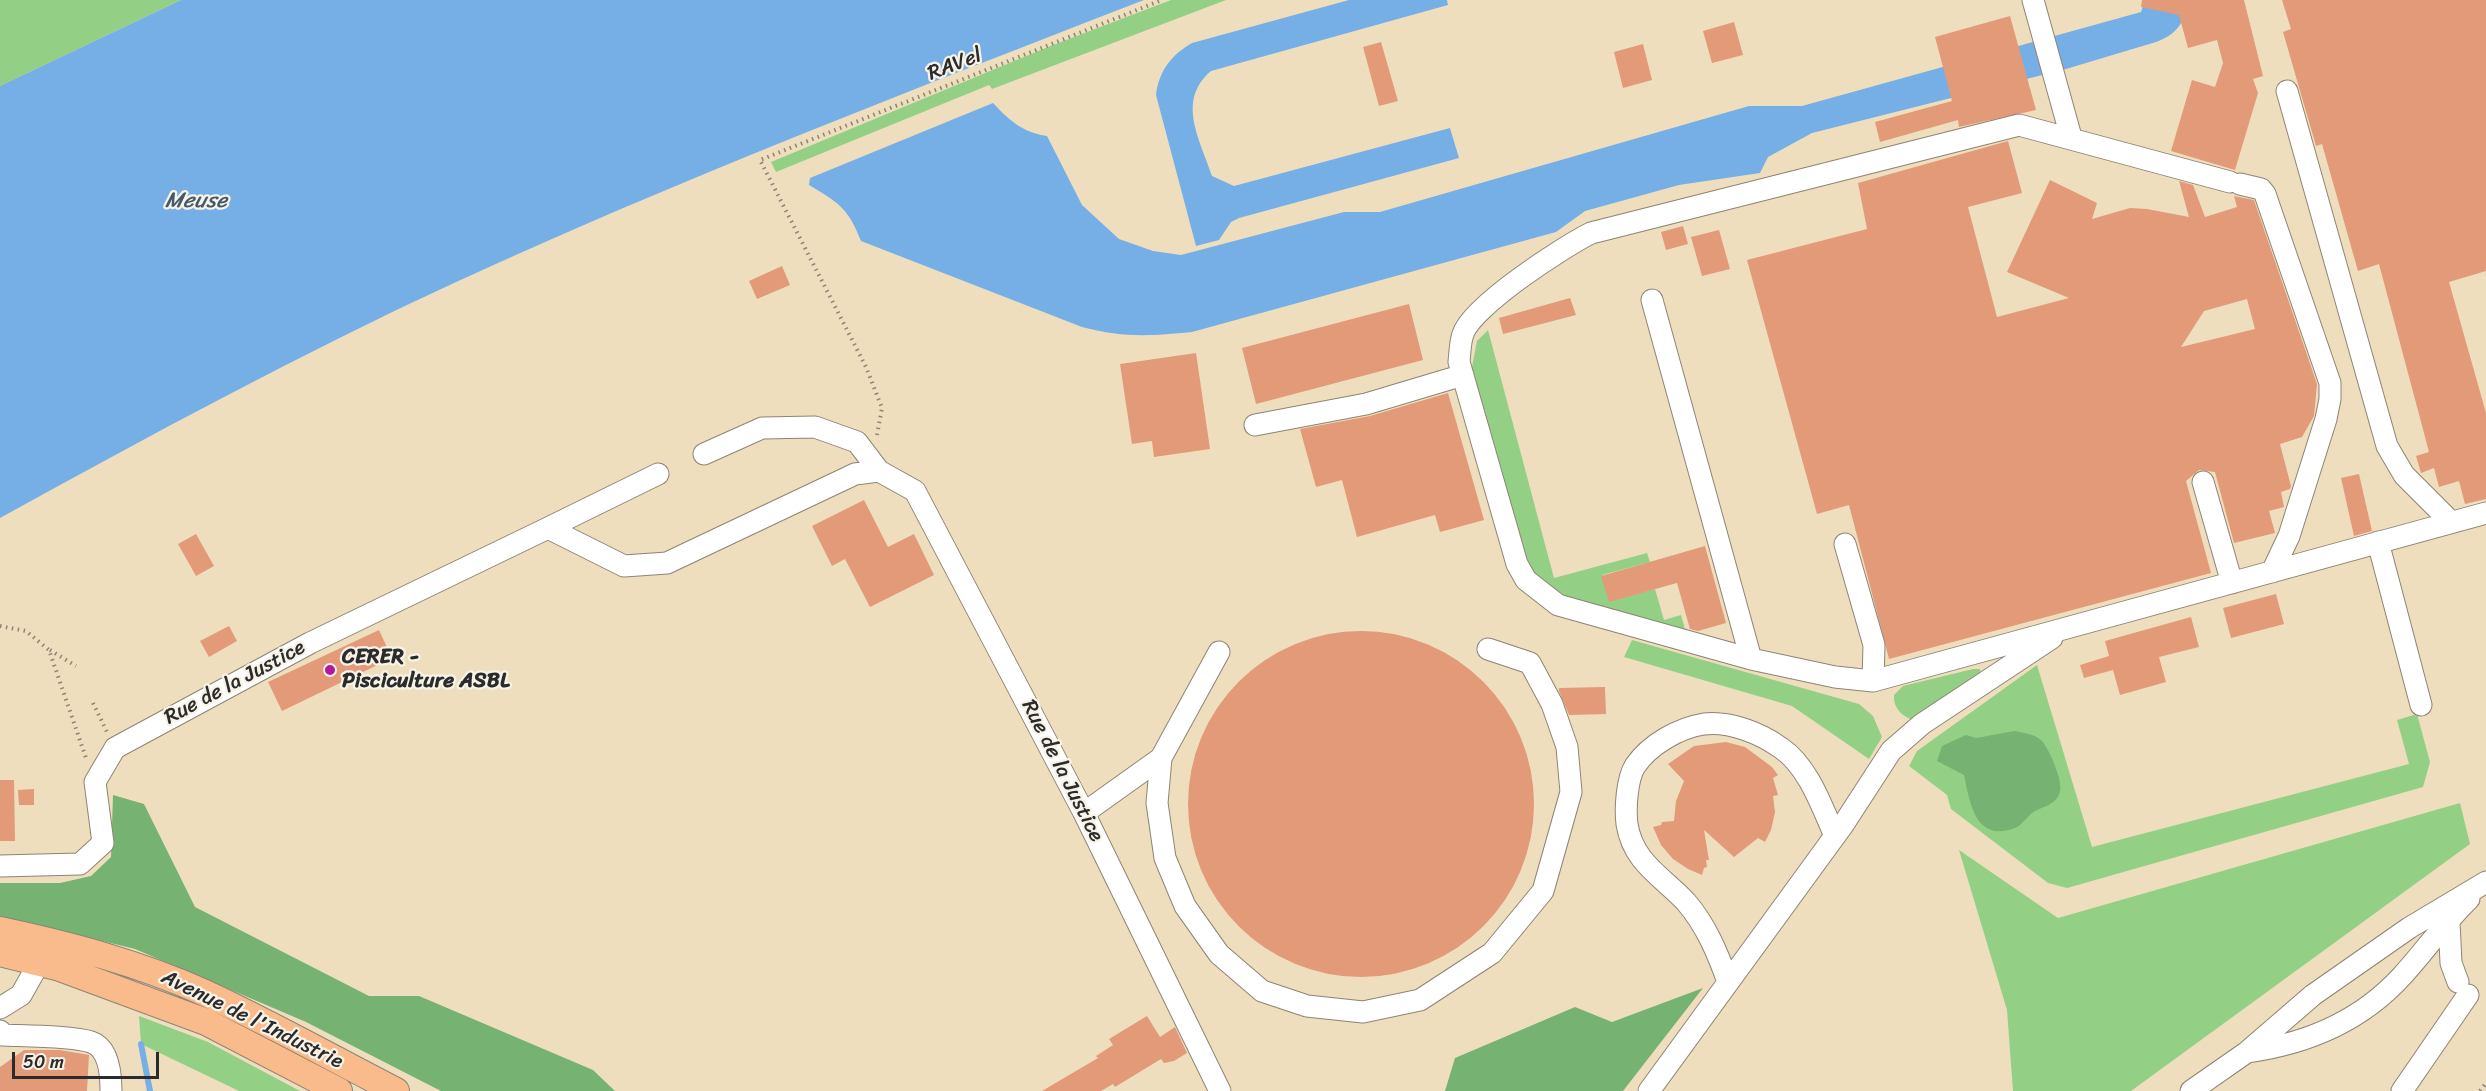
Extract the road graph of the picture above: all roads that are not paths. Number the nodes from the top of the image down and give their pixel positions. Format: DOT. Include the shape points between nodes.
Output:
graph roads {
  1 [pos="2033,0"];
  2 [pos="2286,91"];
  3 [pos="2071,137"];
  4 [pos="1652,300"];
  5 [pos="1463,375"];
  6 [pos="1255,425"];
  7 [pos="704,454"];
  8 [pos="879,471"];
  9 [pos="658,474"];
  10 [pos="2203,482"];
  11 [pos="2486,513"];
  12 [pos="2451,522"];
  13 [pos="548,528"];
  14 [pos="2378,542"];
  15 [pos="1845,544"];
  16 [pos="2272,572"];
  17 [pos="2232,584"];
  18 [pos="2062,630"];
  19 [pos="1488,649"];
  20 [pos="1218,652"];
  21 [pos="1751,659"];
  22 [pos="1873,681"];
  23 [pos="2421,705"];
  24 [pos="1161,758"];
  25 [pos="1084,813"];
  26 [pos="1835,836"];
  27 [pos="0,866"];
  28 [pos="2486,883"];
  29 [pos="2449,921"];
  30 [pos="0,930"];
  31 [pos="42,951"];
  32 [pos="0,953"];
  33 [pos="1728,982"];
  34 [pos="0,1008"];
  35 [pos="0,1031"];
  36 [pos="2247,1052"];
  37 [pos="111,1091"];
  38 [pos="339,1091"];
  39 [pos="396,1091"];
  40 [pos="1220,1091"];
  41 [pos="1649,1091"];
  42 [pos="2191,1091"];
  43 [pos="2402,1091"];
  1 -- 3 [label="street"];
  2 -- 12 [label="street" via="2387,446 2404,475"];
  3 -- 5 [label="street" via="2019,125 1591,232 1558,249 1477,314 1463,333 1459,362"];
  3 -- 16 [label="street" via="2261,189 2265,194 2330,383 2326,419 2289,536"];
  4 -- 21 [label="street"];
  5 -- 6 [label="street" via="1366,404"];
  5 -- 21 [label="street" via="1517,564 1526,580 1558,605"];
  7 -- 8 [label="street, Rue de la Justice" via="762,428 815,427 857,442"];
  8 -- 13 [label="street" via="855,474 667,562 624,566"];
  8 -- 25 [label="street, Rue de la Justice" via="915,491"];
  9 -- 13 [label="street, Rue de la Justice"];
  10 -- 17 [label="street"];
  11 -- 12 [label="street"];
  12 -- 14 [label="street"];
  13 -- 27 [label="street, Rue de la Justice" via="310,643 115,748 94,782 103,843 80,864"];
  14 -- 16 [label="street"];
  14 -- 23 [label="street"];
  15 -- 22 [label="street" via="1874,645"];
  16 -- 17 [label="street"];
  17 -- 18 [label="street"];
  18 -- 22 [label="street"];
  18 -- 26 [label="street" via="1922,724 1891,751"];
  19 -- 24 [label="street" via="1530,663 1552,704 1567,747 1571,792 1543,891 1492,953 1420,1000 1363,1012 1308,1006 1262,991 1219,954 1185,906 1165,858 1157,802"];
  20 -- 24 [label="street"];
  21 -- 22 [label="street"];
  24 -- 25 [label="street"];
  25 -- 40 [label="street, Rue de la Justice"];
  26 -- 33 [label="street"];
  26 -- 33 [label="street" via="1798,763 1782,748 1756,734 1732,726 1705,724 1676,732 1635,766 1628,794 1627,824 1636,848 1651,872 1686,903 1698,920 1716,949"];
  28 -- 29 [label="street"];
  28 -- 36 [label="street" via="2409,928 2313,995"];
  29 -- 36 [label="street" via="2400,978 2345,1023 2280,1047"];
  29 -- 43 [label="street" via="2451,963 2463,989"];
  30 -- 31 [label="main road, Avenue de l'Industrie"];
  31 -- 32 [label="main road, Avenue de l'Industrie"];
  31 -- 34 [label="street" via="21,995"];
  31 -- 38 [label="main road, Avenue de l'Industrie" via="114,987 206,1022"];
  31 -- 39 [label="main road, Avenue de l'Industrie" via="126,963 204,993"];
  33 -- 41 [label="street"];
  35 -- 37 [label="street" via="2,1035 93,1042 104,1053"];
  36 -- 42 [label="street"];
}
